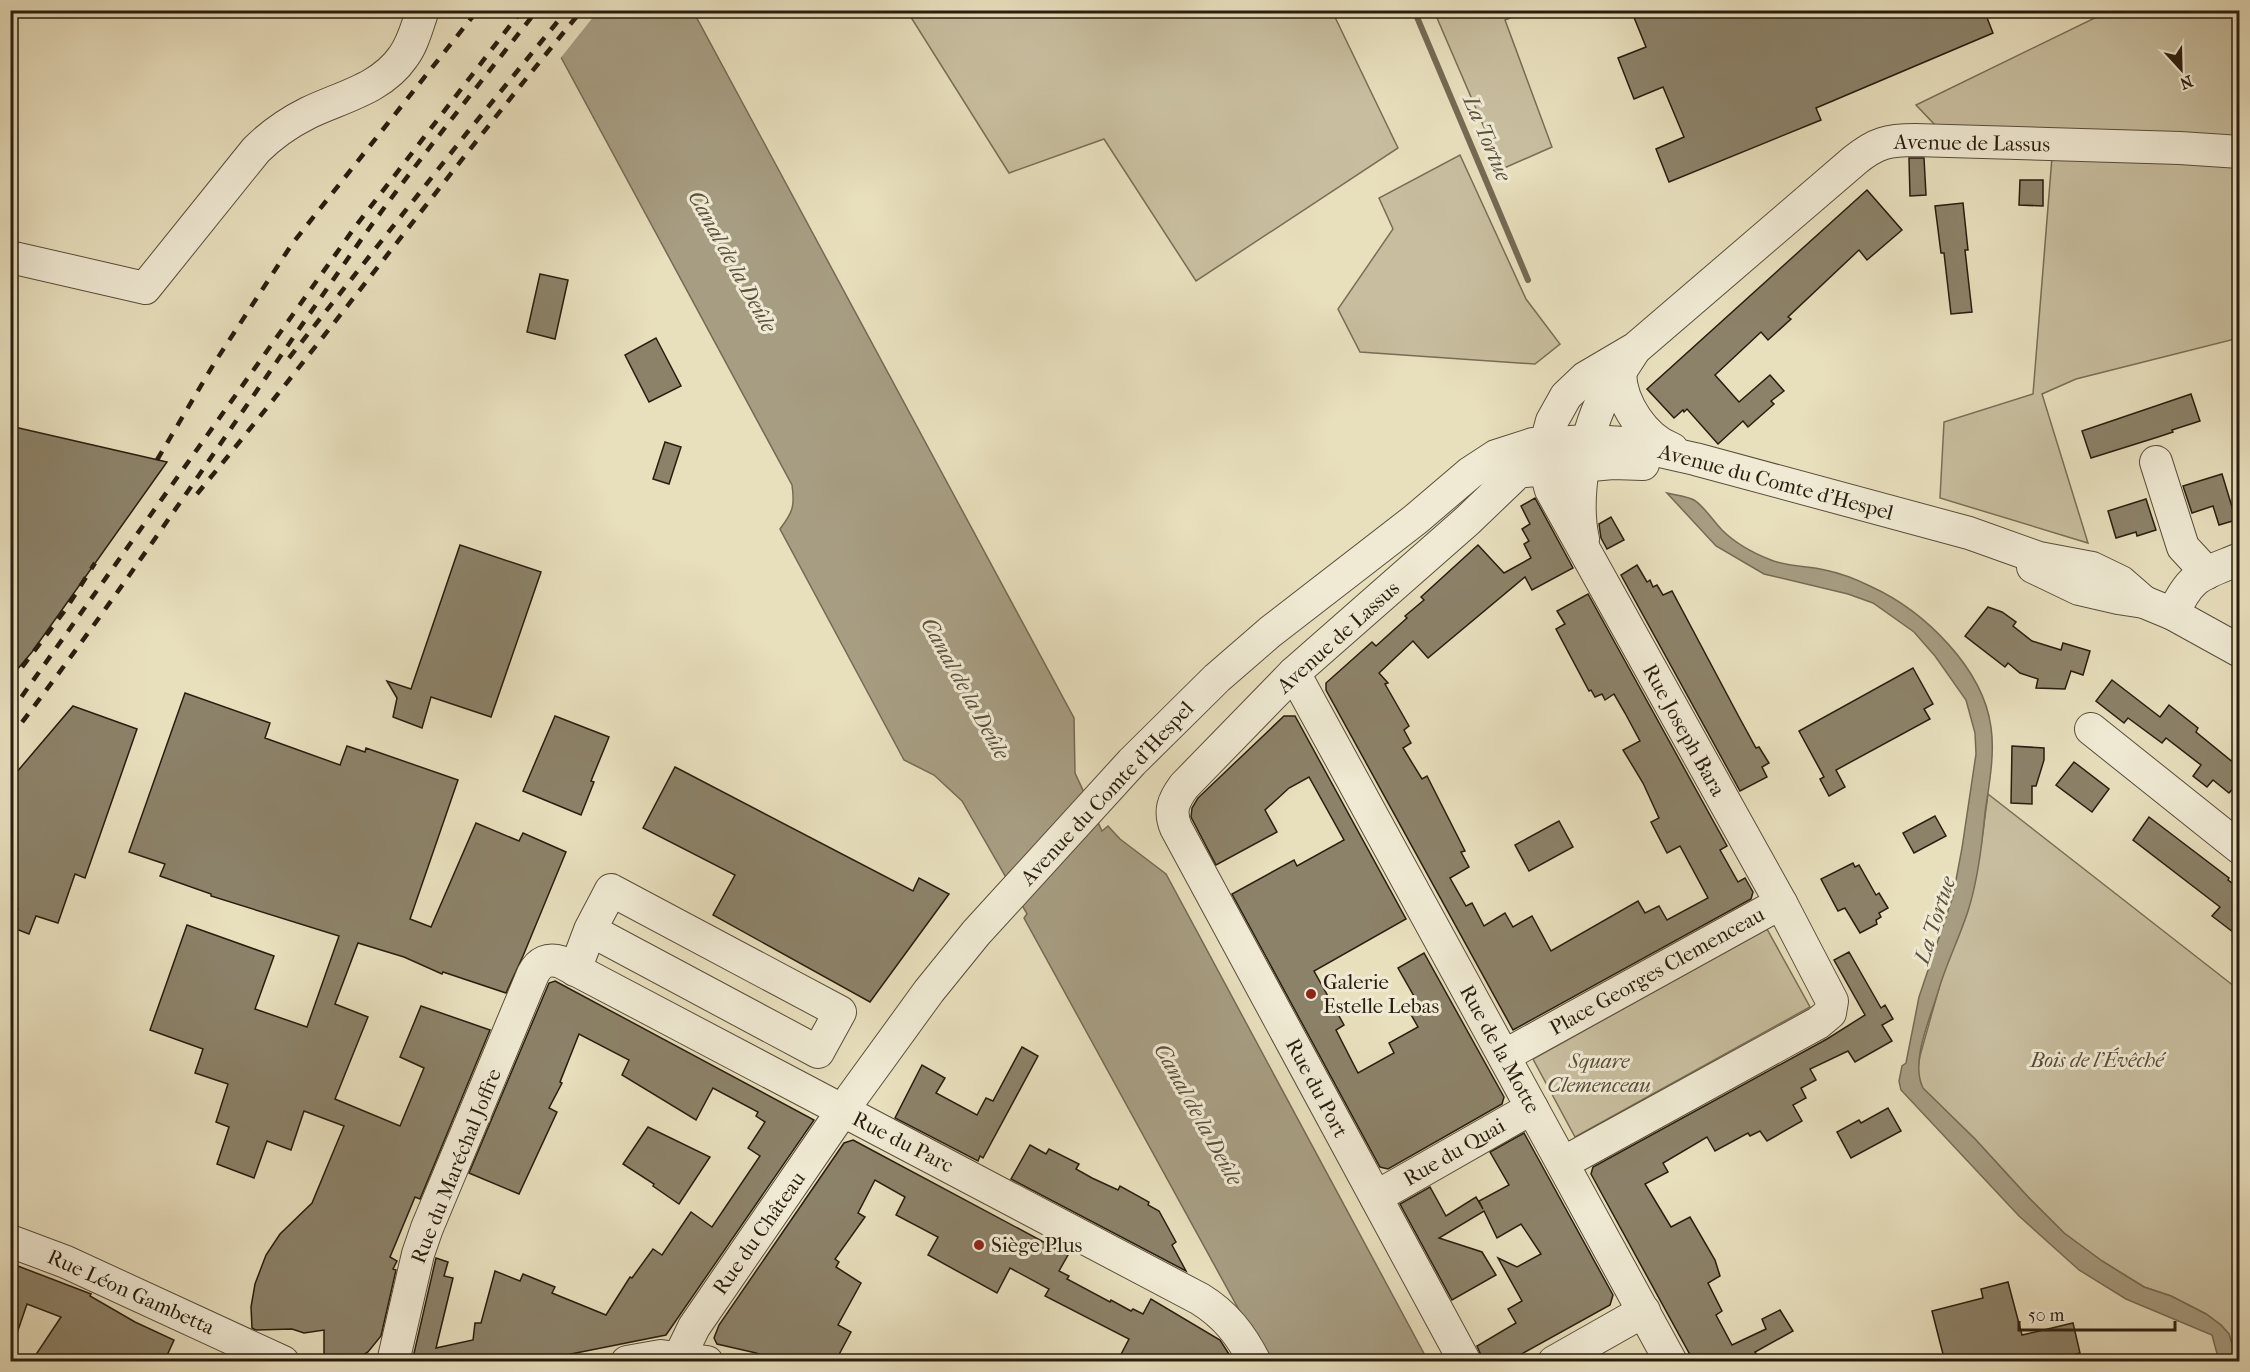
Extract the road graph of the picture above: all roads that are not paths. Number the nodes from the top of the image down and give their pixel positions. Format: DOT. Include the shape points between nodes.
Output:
graph roads {
  1 [pos="423,10"];
  2 [pos="2240,152"];
  3 [pos="10,257"];
  4 [pos="1628,361"];
  5 [pos="1587,453"];
  6 [pos="1695,459"];
  7 [pos="1536,461"];
  8 [pos="2156,462"];
  9 [pos="1588,558"];
  10 [pos="2240,559"];
  11 [pos="2207,573"];
  12 [pos="2144,602"];
  13 [pos="2173,614"];
  14 [pos="2240,651"];
  15 [pos="1294,673"];
  16 [pos="2091,729"];
  17 [pos="1171,812"];
  18 [pos="2236,837"];
  19 [pos="1781,903"];
  20 [pos="590,930"];
  21 [pos="575,970"];
  22 [pos="533,974"];
  23 [pos="1504,1056"];
  24 [pos="1533,1108"];
  25 [pos="843,1112"];
  26 [pos="1563,1163"];
  27 [pos="1376,1197"];
  28 [pos="10,1241"];
  29 [pos="1644,1311"];
  30 [pos="693,1360"];
  31 [pos="283,1362"];
  32 [pos="393,1362"];
  33 [pos="627,1362"];
  34 [pos="1255,1362"];
  35 [pos="1465,1362"];
  36 [pos="1554,1362"];
  37 [pos="1671,1362"];
  1 -- 3 [label="street" via="403,57 384,77 308,113 268,138 145,288"];
  2 -- 4 [label="street, Avenue de Lassus" via="1915,140 1878,143"];
  4 -- 5 [label="street, Avenue de Lassus" via="1599,410"];
  4 -- 6 [label="street" via="1622,391 1641,425 1659,443"];
  4 -- 7 [label="street, Avenue de Lassus" via="1603,366 1575,386 1558,410"];
  5 -- 6 [label="street, Avenue du Comte d'Hespel" via="1624,443"];
  5 -- 7 [label="street, Avenue du Comte d'Hespel"];
  5 -- 9 [label="street, Rue Joseph Bara" via="1580,510"];
  5 -- 12 [label="street, Avenue du Comte d'Hespel" via="1692,472 2011,560 2091,592"];
  6 -- 12 [label="street, Avenue du Comte d'Hespel" via="1984,537 2039,558 2092,568 2121,582"];
  7 -- 9 [label="street, Rue Joseph Bara"];
  7 -- 15 [label="street, Avenue de Lassus"];
  7 -- 25 [label="street, Avenue du Comte d'Hespel" via="1468,488 1416,519 1261,639 1217,678 1132,762 976,933 929,991"];
  8 -- 11 [label="street" via="2183,547"];
  9 -- 19 [label="street, Rue Joseph Bara"];
  10 -- 11 [label="street"];
  11 -- 13 [label="street" via="2190,583"];
  12 -- 13 [label="street, Avenue du Comte d'Hespel"];
  13 -- 14 [label="street, Avenue du Comte d'Hespel"];
  15 -- 17 [label="street, Avenue de Lassus" via="1184,786"];
  15 -- 23 [label="street, Rue de la Motte"];
  16 -- 18 [label="street"];
  17 -- 27 [label="street, Rue du Port" via="1176,828"];
  19 -- 23 [label="street, Place Georges Clemenceau"];
  19 -- 26 [label="street, Place Georges Clemenceau" via="1831,995 1830,1013"];
  20 -- 20 [label="street" via="611,890 840,1012 818,1052"];
  20 -- 21 [label="street"];
  21 -- 22 [label="street, Rue du Parc" via="548,960"];
  21 -- 25 [label="street, Rue du Parc"];
  22 -- 32 [label="street, Rue du Maréchal Joffre" via="423,1241"];
  23 -- 24 [label="street, Rue de la Motte"];
  24 -- 26 [label="street, Rue de la Motte"];
  24 -- 27 [label="street, Rue du Quai"];
  25 -- 30 [label="street, Rue du Château" via="694,1327"];
  25 -- 34 [label="street, Rue du Parc" via="1200,1299 1234,1327"];
  26 -- 29 [label="street, Rue de la Motte"];
  27 -- 35 [label="street, Rue du Port"];
  28 -- 31 [label="street, Rue Léon Gambetta" via="66,1262"];
  29 -- 36 [label="street"];
  29 -- 37 [label="street, Rue de la Motte"];
  30 -- 33 [label="street" via="654,1357"];
}
